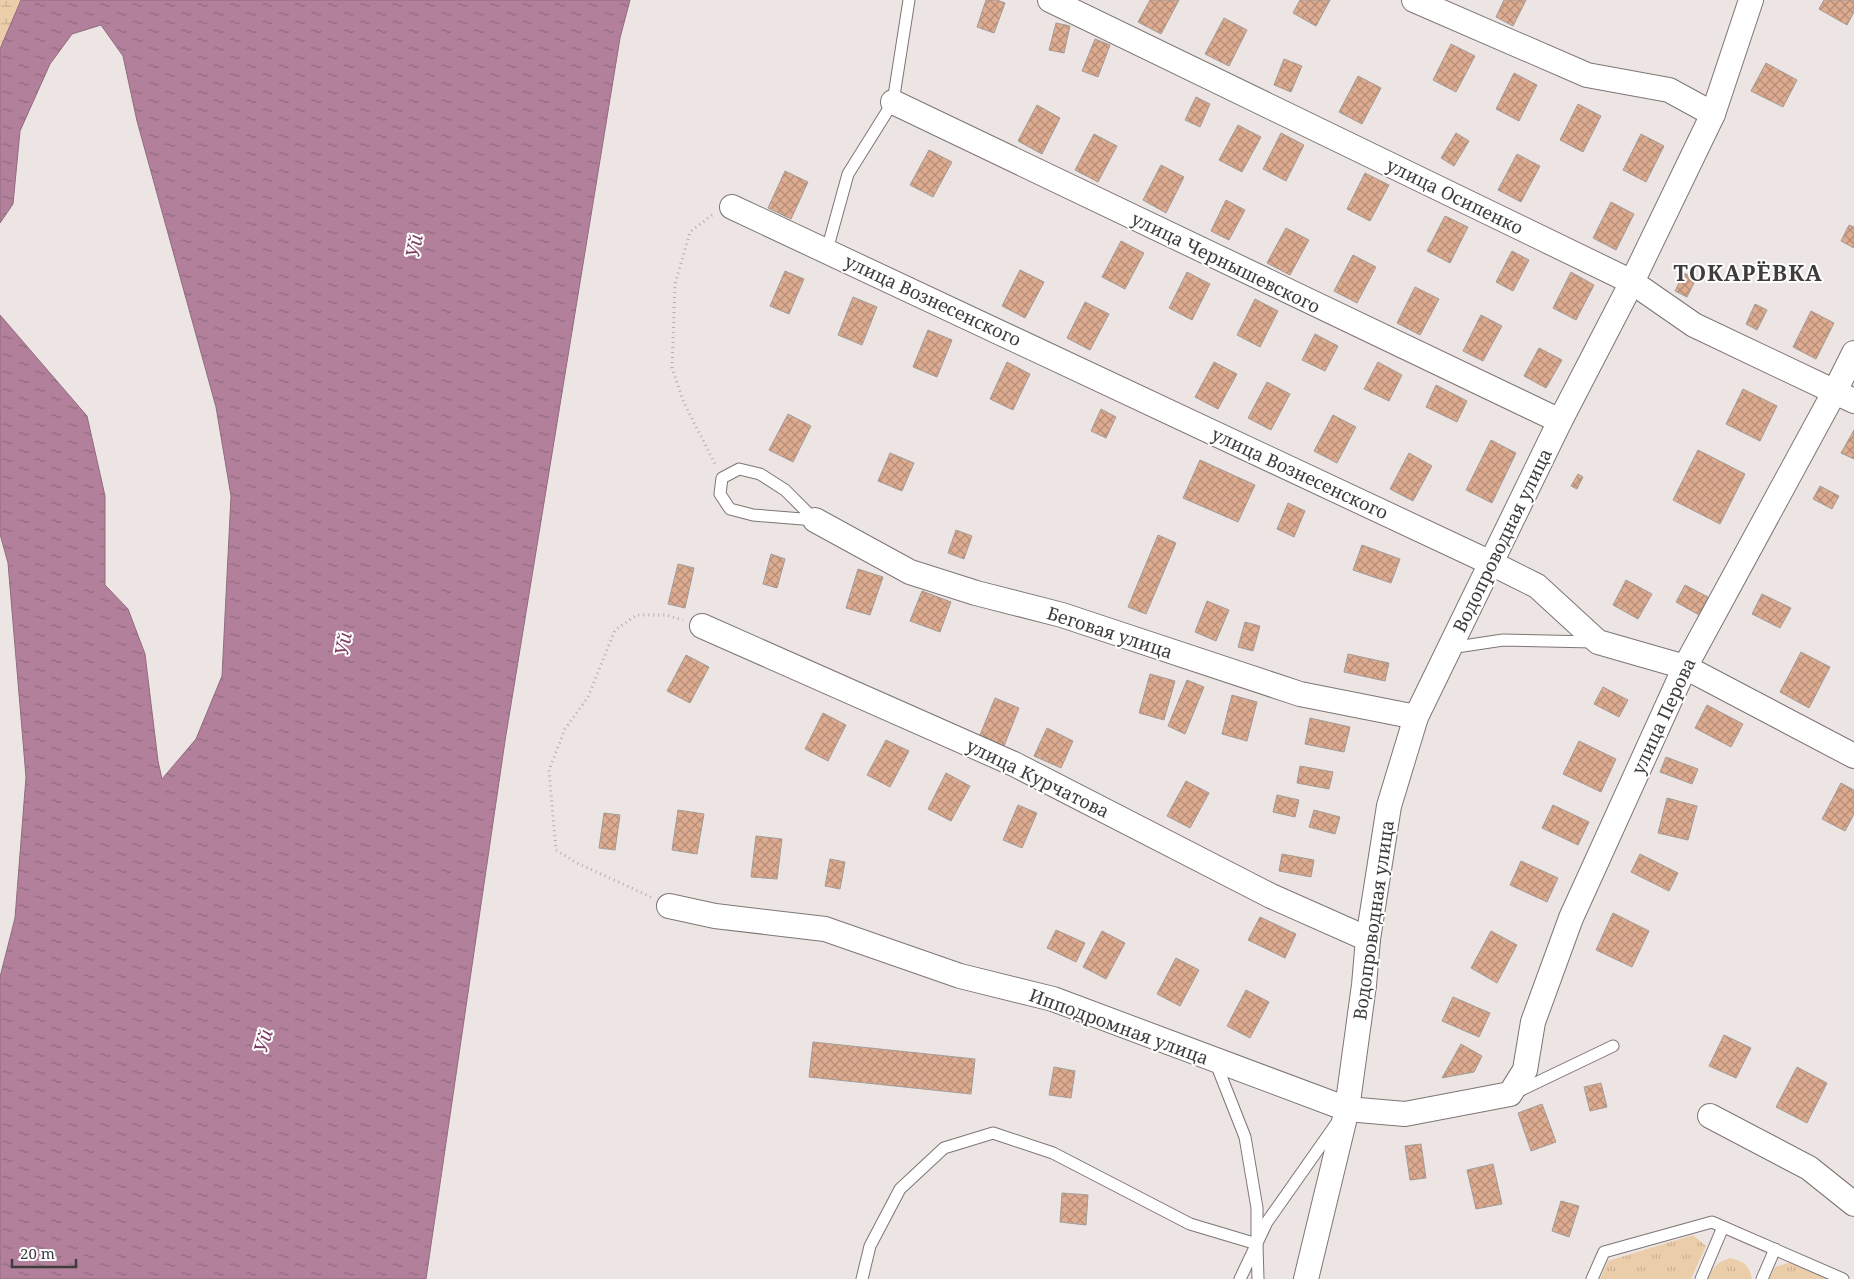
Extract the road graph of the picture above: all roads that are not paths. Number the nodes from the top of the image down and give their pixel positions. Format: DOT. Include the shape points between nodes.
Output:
graph roads {
  1 [pos="909,0"];
  2 [pos="1050,0"];
  3 [pos="1414,0"];
  4 [pos="1751,0"];
  5 [pos="893,102"];
  6 [pos="1713,114"];
  7 [pos="732,207"];
  8 [pos="827,250"];
  9 [pos="1632,282"];
  10 [pos="1854,353"];
  11 [pos="1844,396"];
  12 [pos="1560,421"];
  13 [pos="815,520"];
  14 [pos="1491,563"];
  15 [pos="702,626"];
  16 [pos="1598,642"];
  17 [pos="1449,649"];
  18 [pos="1685,667"];
  19 [pos="1416,717"];
  20 [pos="1854,756"];
  21 [pos="669,906"];
  22 [pos="1368,940"];
  23 [pos="1613,1046"];
  24 [pos="1215,1060"];
  25 [pos="1510,1094"];
  26 [pos="1347,1109"];
  27 [pos="1710,1116"];
  28 [pos="1854,1204"];
  29 [pos="1723,1227"];
  30 [pos="1257,1244"];
  31 [pos="1775,1249"];
  32 [pos="862,1279"];
  33 [pos="1240,1279"];
  34 [pos="1258,1279"];
  35 [pos="1306,1279"];
  36 [pos="1592,1279"];
  37 [pos="1701,1279"];
  38 [pos="1762,1279"];
  39 [pos="1843,1279"];
  1 -- 5 [label="lane"];
  2 -- 9 [label="street, улица Осипенко"];
  3 -- 6 [label="street" via="1587,75 1669,90"];
  4 -- 6 [label="street, Водопроводная улица"];
  5 -- 8 [label="lane" via="848,174"];
  5 -- 12 [label="street, улица Чернышевского"];
  6 -- 9 [label="street, Водопроводная улица"];
  7 -- 8 [label="street, улица Вознесенского"];
  8 -- 14 [label="street, улица Вознесенского"];
  9 -- 11 [label="street, улица Осипенко" via="1694,325"];
  9 -- 12 [label="street, Водопроводная улица"];
  10 -- 11 [label="street, улица Перова"];
  11 -- 18 [label="street, улица Перова"];
  12 -- 14 [label="street, Водопроводная улица"];
  13 -- 13 [label="lane" via="785,490 760,474 739,469 722,478 720,494 730,509 753,515"];
  13 -- 19 [label="street, Беговая улица" via="910,572 1062,615 1300,694"];
  14 -- 16 [label="street, улица Вознесенского" via="1537,586"];
  14 -- 17 [label="street, Водопроводная улица"];
  15 -- 22 [label="street, улица Курчатова" via="1014,764 1271,896"];
  16 -- 17 [label="lane" via="1503,640"];
  16 -- 18 [label="street, улица Вознесенского"];
  17 -- 19 [label="street, Водопроводная улица"];
  18 -- 20 [label="street, улица Вознесенского"];
  18 -- 25 [label="street, улица Перова" via="1570,918 1533,1022 1525,1070"];
  19 -- 22 [label="street, Водопроводная улица" via="1389,806"];
  21 -- 24 [label="street, Ипподромная улица" via="715,916 826,929 960,976 1053,999"];
  22 -- 26 [label="street, Водопроводная улица"];
  23 -- 25 [label="lane"];
  24 -- 26 [label="street, Ипподромная улица"];
  24 -- 30 [label="lane" via="1246,1137 1257,1208"];
  25 -- 26 [label="street, Ипподромная улица" via="1405,1114"];
  26 -- 30 [label="lane" via="1267,1222"];
  26 -- 35 [label="street, Водопроводная улица"];
  27 -- 28 [label="street" via="1809,1168"];
  29 -- 31 [label="lane"];
  29 -- 36 [label="lane" via="1712,1222 1604,1252"];
  29 -- 37 [label="lane"];
  30 -- 32 [label="lane" via="1190,1224 1053,1153 992,1133 944,1148 900,1190 870,1246"];
  30 -- 33 [label="lane"];
  30 -- 34 [label="lane"];
  31 -- 38 [label="lane"];
  31 -- 39 [label="lane"];
}
